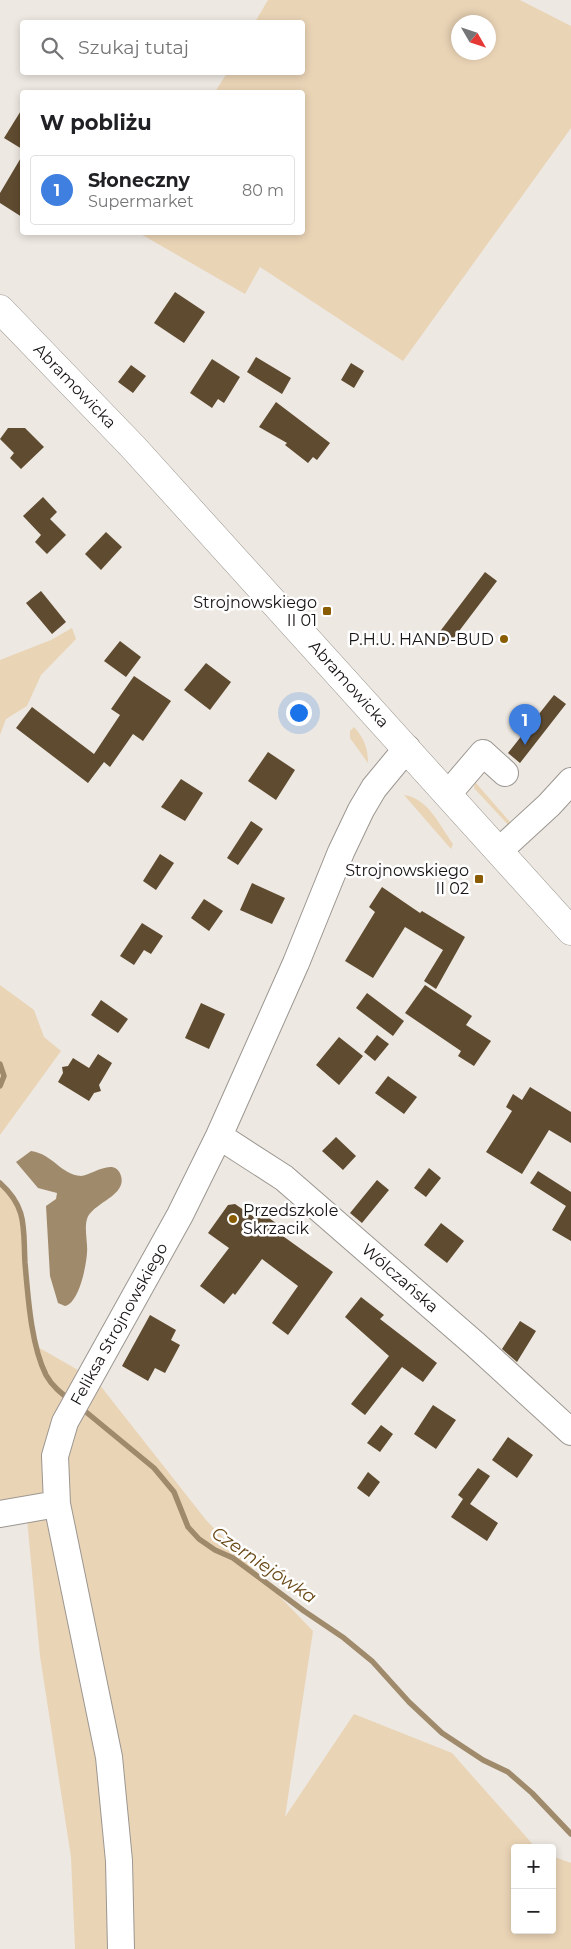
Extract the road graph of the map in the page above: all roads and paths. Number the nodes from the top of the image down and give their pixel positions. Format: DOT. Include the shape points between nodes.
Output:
graph roads {
  1 [pos="0,309"];
  2 [pos="407,748"];
  3 [pos="505,773"];
  4 [pos="571,781"];
  5 [pos="448,794"];
  6 [pos="500,850"];
  7 [pos="571,931"];
  8 [pos="219,1136"];
  9 [pos="571,1432"];
  10 [pos="57,1504"];
  11 [pos="0,1514"];
  12 [pos="121,1949"];
  1 -- 2 [label="main road, Abramowicka" via="133,447"];
  2 -- 5 [label="main road, Abramowicka"];
  2 -- 8 [label="street, Feliksa Strojnowskiego" via="374,788 361,810"];
  3 -- 5 [label="street" via="483,753"];
  4 -- 6 [label="street"];
  5 -- 6 [label="main road, Abramowicka"];
  6 -- 7 [label="main road, Abramowicka"];
  8 -- 9 [label="street, Wólczańska" via="284,1178 476,1344"];
  8 -- 10 [label="street, Feliksa Strojnowskiego" via="180,1216 64,1422 55,1456"];
  10 -- 11 [label="street"];
  10 -- 12 [label="street, Feliksa Strojnowskiego" via="109,1757 119,1861"];
}
